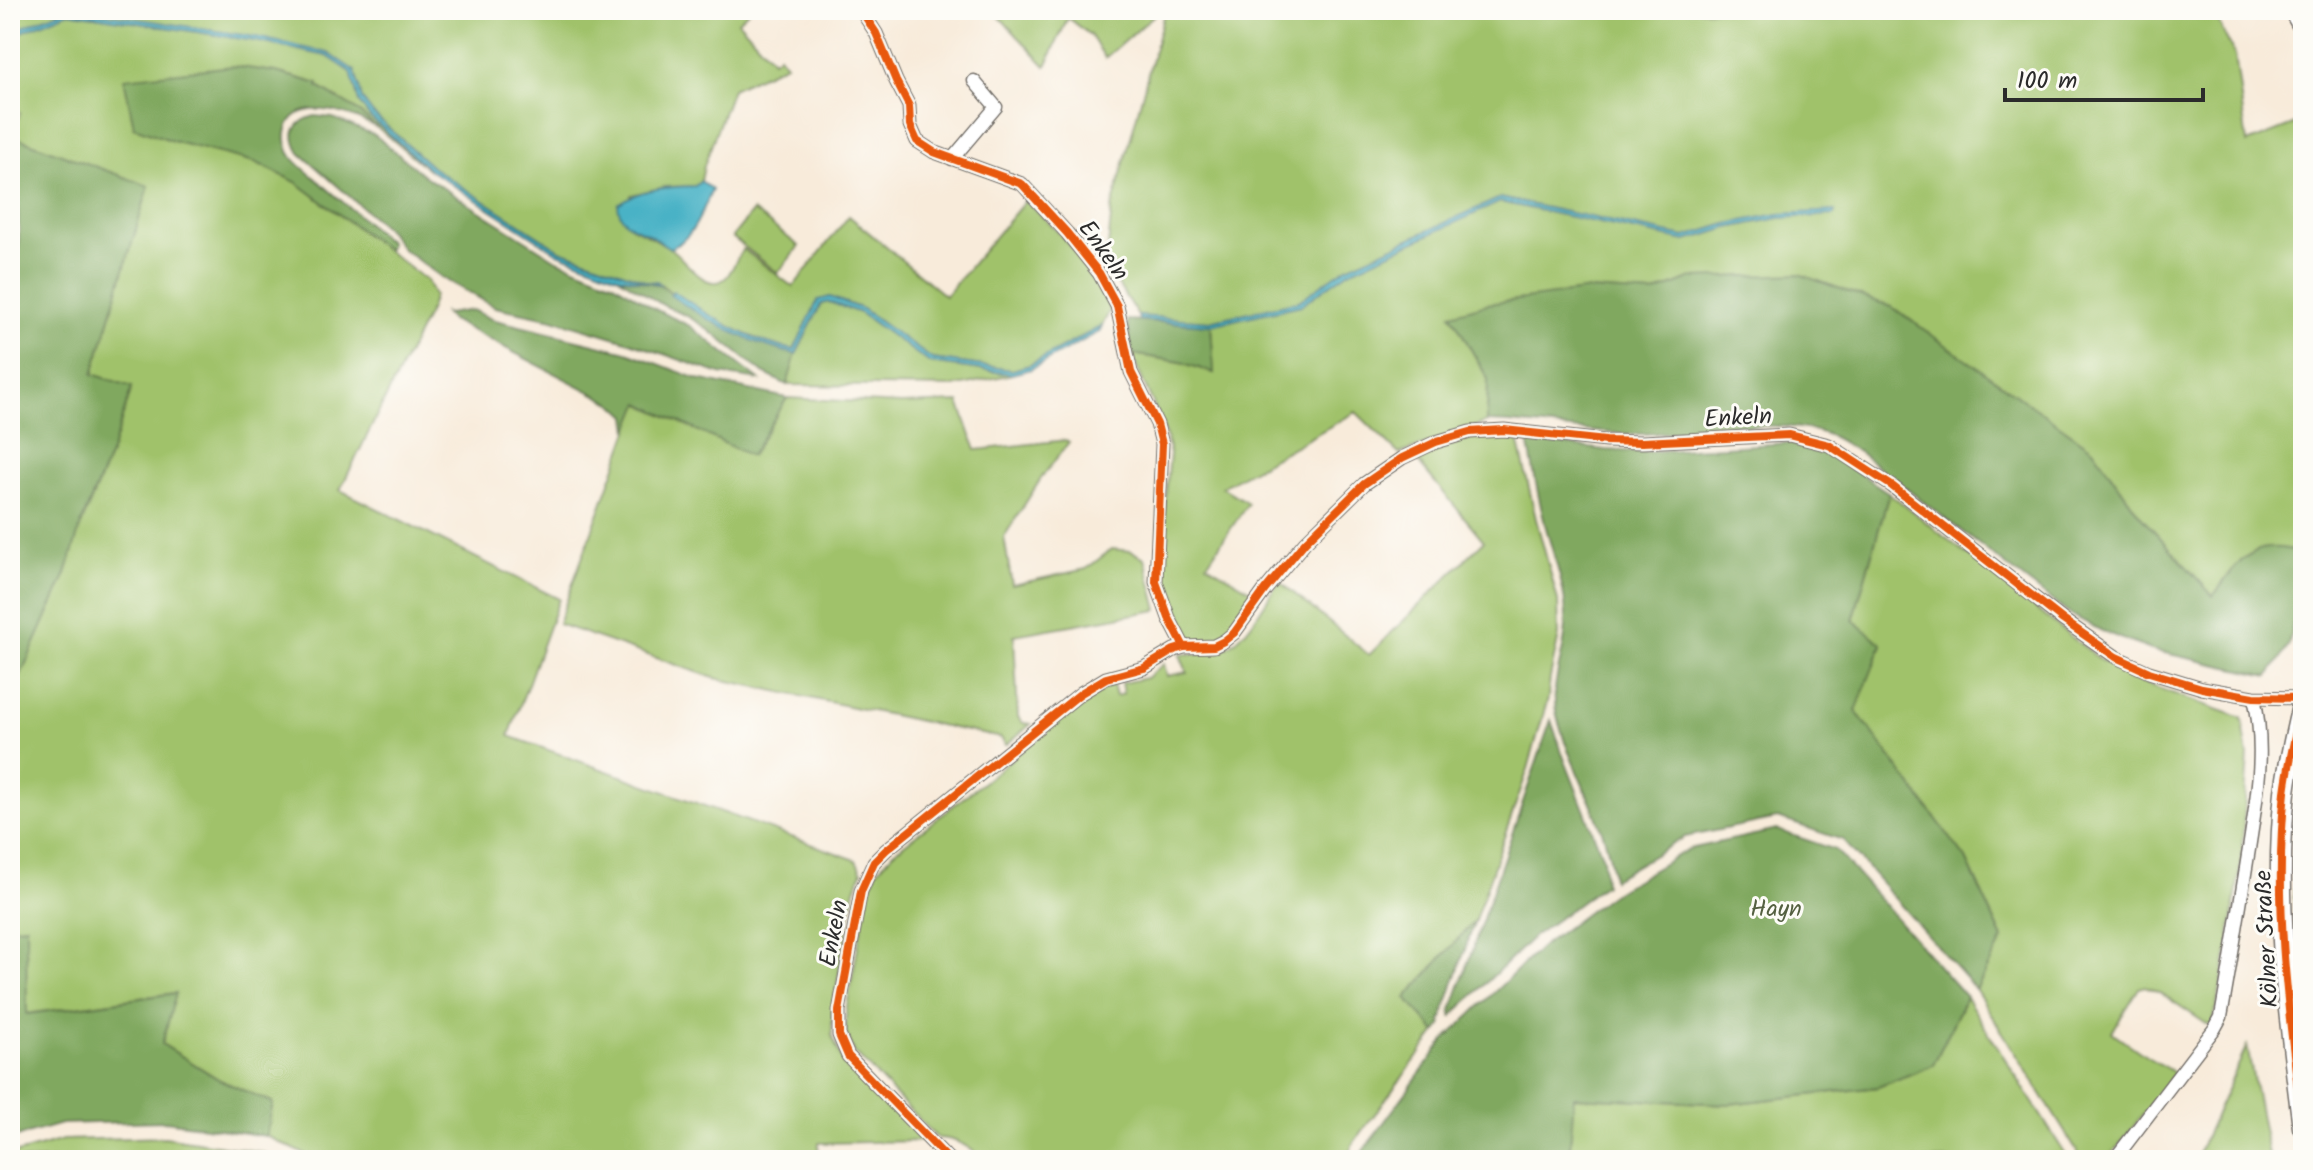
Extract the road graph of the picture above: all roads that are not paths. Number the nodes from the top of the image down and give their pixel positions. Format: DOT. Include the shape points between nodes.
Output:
graph roads {
  1 [pos="861,10"];
  2 [pos="2294,10"];
  3 [pos="2303,26"];
  4 [pos="974,81"];
  5 [pos="952,159"];
  6 [pos="1184,647"];
  7 [pos="2254,697"];
  8 [pos="2303,700"];
  9 [pos="2303,1127"];
  10 [pos="949,1160"];
  11 [pos="2114,1160"];
  1 -- 5 [label="street, Enkeln" via="909,106 915,138"];
  2 -- 3 [label="main road"];
  4 -- 5 [label="street" via="996,107"];
  5 -- 6 [label="street, Enkeln" via="1022,184 1084,253 1113,295 1131,372 1160,435 1156,582"];
  6 -- 7 [label="street, Enkeln" via="1214,646 1234,633 1285,566 1349,497 1376,475 1436,442 1485,431 1642,442 1789,435 1829,445 1859,463 2116,657 2176,681"];
  6 -- 10 [label="street, Enkeln" via="1081,693 874,862 861,891 839,1035 848,1056"];
  7 -- 8 [label="street, Enkeln"];
  7 -- 11 [label="street, Kölner Straße" via="2260,771 2221,1017"];
  8 -- 9 [label="main road, Kölner Straße" via="2285,791 2281,873 2287,993"];
}
